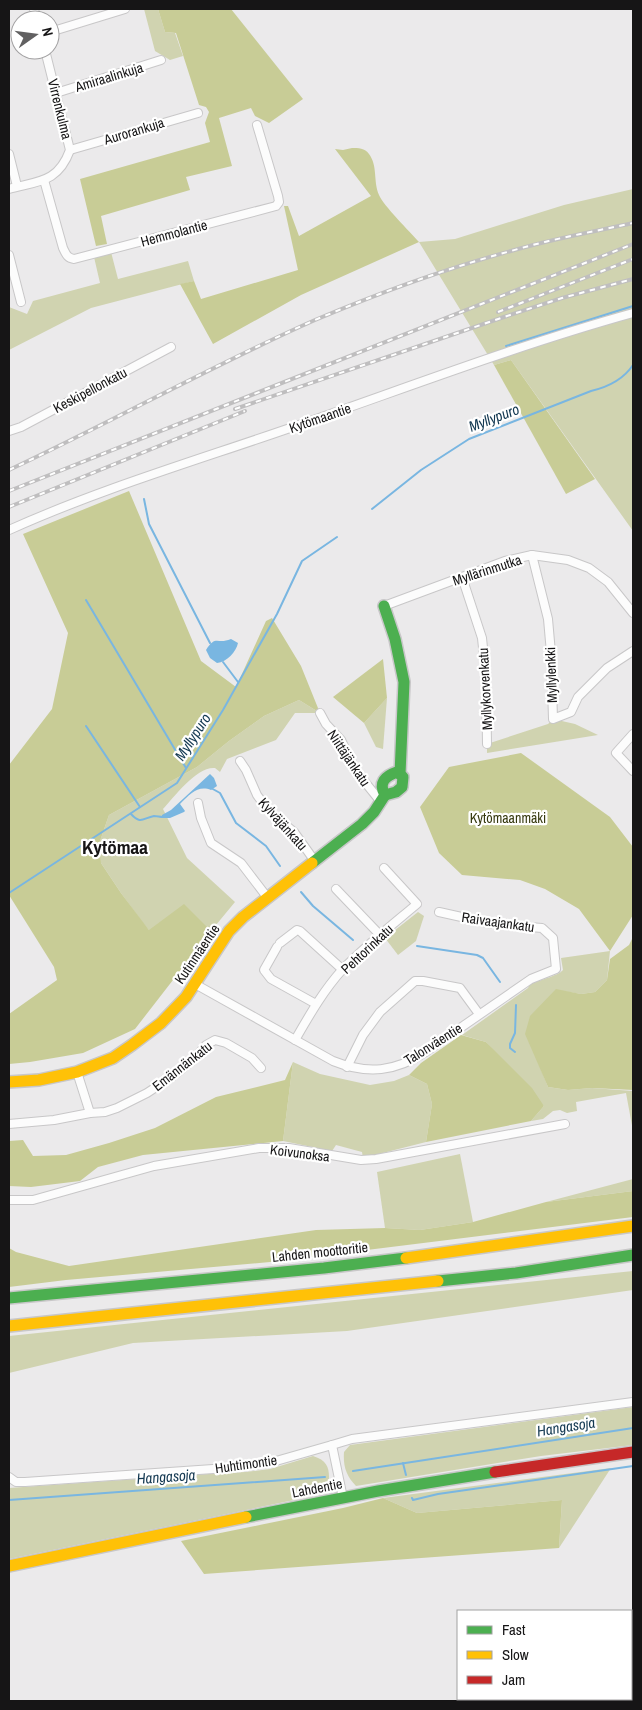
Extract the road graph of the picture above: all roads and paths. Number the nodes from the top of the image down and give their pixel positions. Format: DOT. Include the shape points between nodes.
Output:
graph roads {
  1 [pos="124,9"];
  2 [pos="60,29"];
  3 [pos="48,60"];
  4 [pos="161,60"];
  5 [pos="56,93"];
  6 [pos="198,113"];
  7 [pos="257,125"];
  8 [pos="70,150"];
  9 [pos="9,154"];
  10 [pos="44,180"];
  11 [pos="17,186"];
  12 [pos="9,188"];
  13 [pos="9,255"];
  14 [pos="21,302"];
  15 [pos="633,313"];
  16 [pos="171,347"];
  17 [pos="9,431"];
  18 [pos="9,530"];
  19 [pos="532,555"];
  20 [pos="462,577"];
  21 [pos="384,606"];
  22 [pos="633,613"];
  23 [pos="633,652"];
  24 [pos="320,713"];
  25 [pos="633,734"];
  26 [pos="487,744"];
  27 [pos="240,761"];
  28 [pos="633,771"];
  29 [pos="400,774"];
  30 [pos="383,798"];
  31 [pos="198,803"];
  32 [pos="314,860"];
  33 [pos="384,868"];
  34 [pos="336,889"];
  35 [pos="267,897"];
  36 [pos="439,912"];
  37 [pos="380,935"];
  38 [pos="556,969"];
  39 [pos="343,970"];
  40 [pos="195,984"];
  41 [pos="316,1004"];
  42 [pos="479,1014"];
  43 [pos="295,1040"];
  44 [pos="347,1067"];
  45 [pos="261,1068"];
  46 [pos="77,1072"];
  47 [pos="9,1082"];
  48 [pos="90,1112"];
  49 [pos="9,1124"];
  50 [pos="565,1124"];
  51 [pos="9,1200"];
  52 [pos="633,1226"];
  53 [pos="633,1255"];
  54 [pos="9,1298"];
  55 [pos="9,1326"];
  56 [pos="633,1402"];
  57 [pos="332,1445"];
  58 [pos="633,1452"];
  59 [pos="9,1477"];
  60 [pos="343,1498"];
  61 [pos="9,1566"];
  1 -- 2 [label="street"];
  3 -- 5 [label="street, Virrenkulma"];
  4 -- 5 [label="street, Amiraalinkuja"];
  5 -- 8 [label="street, Virrenkulma"];
  6 -- 8 [label="street, Aurorankuja"];
  7 -- 10 [label="street, Hemmolantie" via="279,202 262,211 74,259 66,255 63,248"];
  8 -- 10 [label="street, Virrenkulma" via="56,174"];
  9 -- 11 [label="street"];
  10 -- 11 [label="street, Virrenkulma"];
  11 -- 12 [label="street, Virrenkulma"];
  13 -- 14 [label="street"];
  15 -- 18 [label="street, Kytömaantie" via="474,363 116,488"];
  16 -- 17 [label="street, Keskipellonkatu"];
  19 -- 20 [label="street, Myllärinmutka"];
  19 -- 22 [label="street, Myllärinmutka" via="568,560 589,568 608,582"];
  19 -- 23 [label="street, Myllylenkki" via="548,619 553,719 571,712 578,697 607,668"];
  20 -- 21 [label="street, Myllärinmutka"];
  20 -- 26 [label="street, Myllykorvenkatu" via="482,638"];
  21 -- 29 [label="main road, Kutinmäentie" via="404,682"];
  24 -- 30 [label="street, Niittäjänkatu" via="341,740 356,771"];
  25 -- 28 [label="street" via="616,753"];
  27 -- 32 [label="street, Kylväjänkatu" via="268,810 294,832"];
  29 -- 30 [label="main road, Kutinmäentie" via="403,777 402,787"];
  29 -- 30 [label="main road, Kutinmäentie" via="388,774 383,778"];
  30 -- 32 [label="main road, Kutinmäentie" via="362,824"];
  31 -- 35 [label="street" via="200,818 211,843 241,864"];
  32 -- 35 [label="main road, Kutinmäentie"];
  33 -- 37 [label="street, Pehtorinkatu" via="417,904"];
  34 -- 37 [label="street"];
  35 -- 40 [label="main road, Kutinmäentie" via="229,931"];
  36 -- 38 [label="street, Raivaajankatu" via="492,924 542,928 553,938"];
  37 -- 39 [label="street, Pehtorinkatu"];
  38 -- 42 [label="street, Talonväentie" via="531,979"];
  39 -- 41 [label="street, Pehtorinkatu"];
  39 -- 41 [label="street" via="300,931 291,933 278,945 264,970 267,975"];
  40 -- 43 [label="street, Talonväentie"];
  40 -- 46 [label="main road, Kutinmäentie" via="161,1023 132,1045 113,1058"];
  41 -- 43 [label="street, Pehtorinkatu"];
  42 -- 44 [label="street, Talonväentie" via="413,1060 374,1070"];
  42 -- 44 [label="street" via="460,988 415,981 380,1012 363,1035"];
  43 -- 44 [label="street, Talonväentie"];
  45 -- 48 [label="street, Emännänkatu" via="252,1058 215,1040 173,1076 146,1093 117,1108"];
  46 -- 47 [label="main road, Kutinmäentie"];
  46 -- 48 [label="street"];
  48 -- 49 [label="street, Emännänkatu" via="54,1120"];
  50 -- 51 [label="street, Koivunoksa" via="376,1159 361,1160 289,1148 259,1148 154,1166 33,1200"];
  52 -- 54 [label="main road, Lahden moottoritie" via="324,1268"];
  53 -- 55 [label="main road" via="516,1273"];
  56 -- 57 [label="street, Huhtimontie"];
  57 -- 59 [label="street, Huhtimontie" via="270,1463 242,1467 24,1482 16,1482"];
  57 -- 60 [label="street"];
  58 -- 60 [label="main road, Lahdentie"];
  60 -- 61 [label="main road, Lahdentie"];
}
